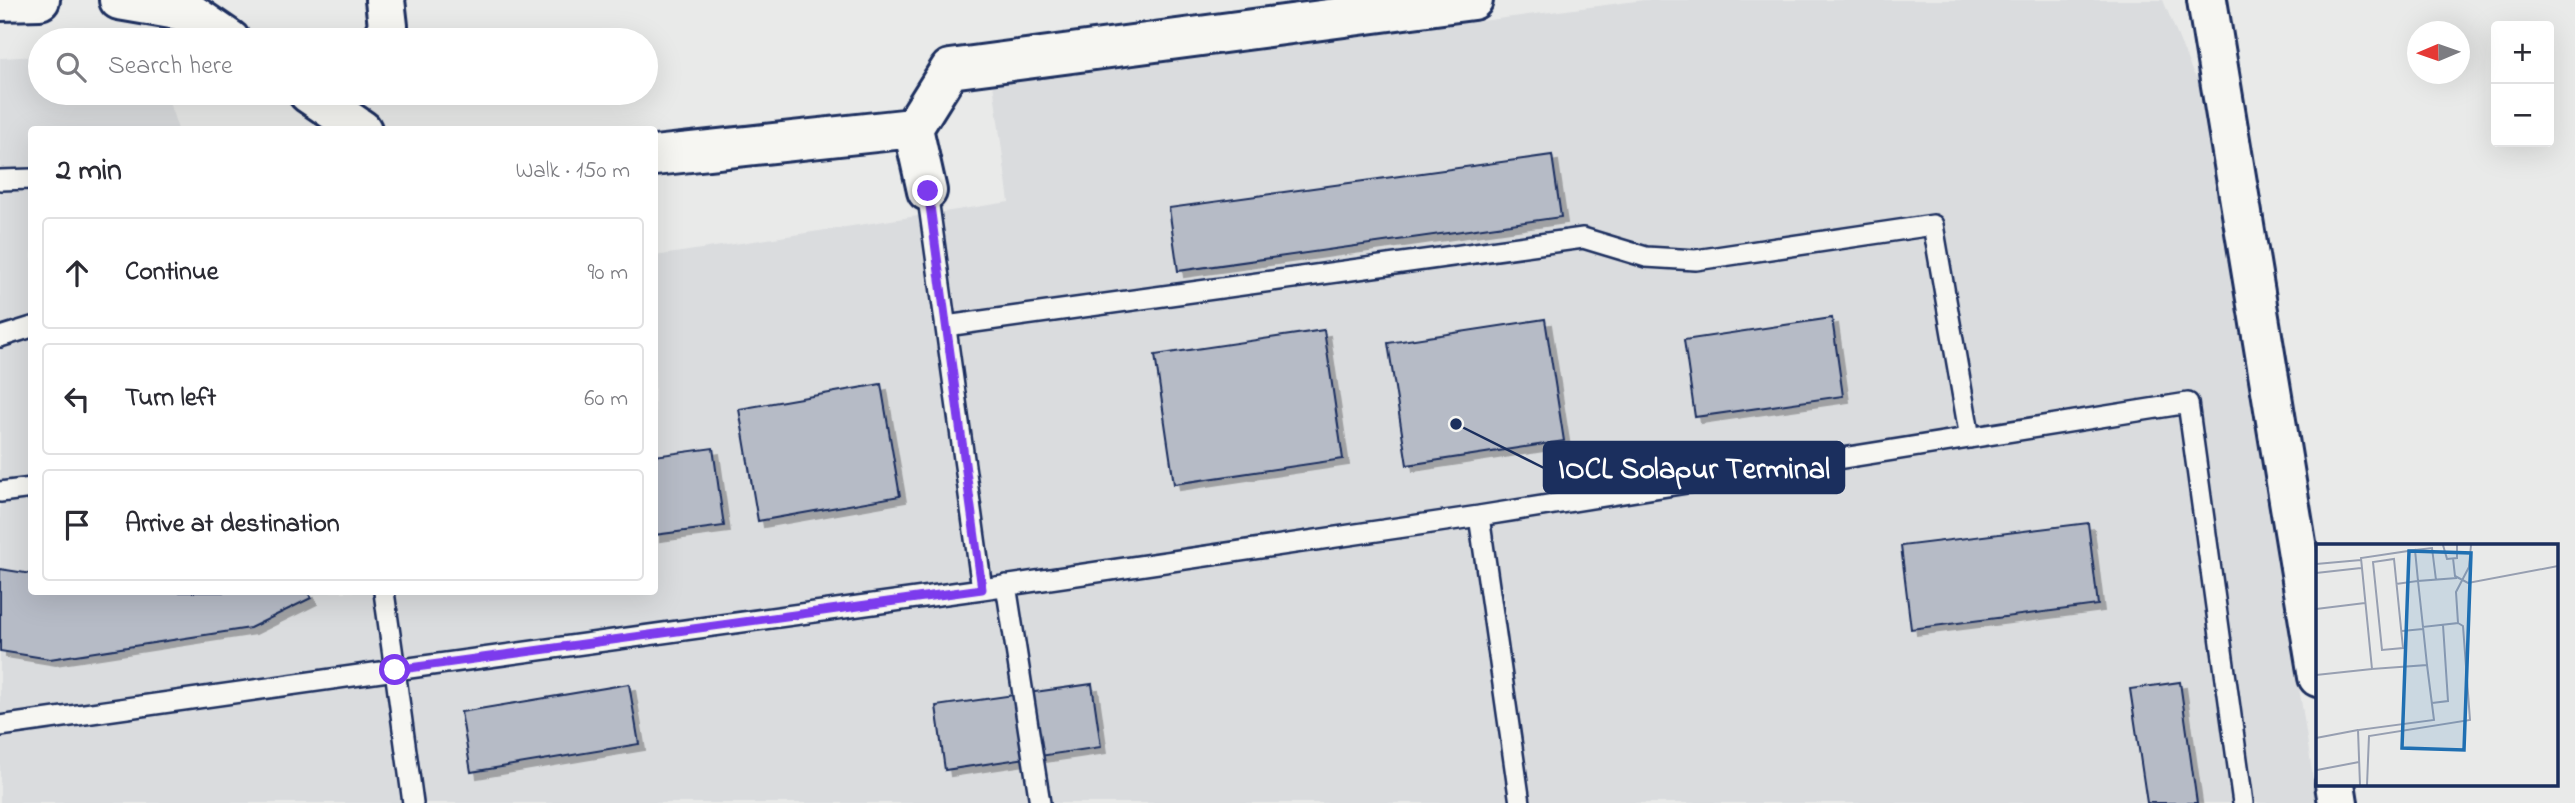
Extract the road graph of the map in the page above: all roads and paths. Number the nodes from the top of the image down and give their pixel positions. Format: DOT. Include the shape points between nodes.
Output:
graph roads {
  1 [pos="40,0"];
  2 [pos="119,0"];
  3 [pos="385,0"];
  4 [pos="1474,0"];
  5 [pos="2207,0"];
  6 [pos="0,1"];
  7 [pos="212,28"];
  8 [pos="387,28"];
  9 [pos="913,128"];
  10 [pos="658,156"];
  11 [pos="28,179"];
  12 [pos="0,180"];
  13 [pos="928,191"];
  14 [pos="946,326"];
  15 [pos="28,328"];
  16 [pos="0,337"];
  17 [pos="1970,438"];
  18 [pos="28,488"];
  19 [pos="0,492"];
  20 [pos="1479,516"];
  21 [pos="1006,585"];
  22 [pos="982,589"];
  23 [pos="384,595"];
  24 [pos="2316,665"];
  25 [pos="395,670"];
  26 [pos="0,726"];
  27 [pos="413,803"];
  28 [pos="1040,803"];
  29 [pos="1520,803"];
  30 [pos="2243,803"];
  1 -- 6 [label="street"];
  2 -- 7 [label="street" via="189,12"];
  3 -- 8 [label="street"];
  4 -- 9 [label="street" via="950,69"];
  5 -- 24 [label="street"];
  9 -- 10 [label="street"];
  9 -- 13 [label="street"];
  11 -- 12 [label="lane"];
  13 -- 14 [label="lane"];
  14 -- 17 [label="lane" via="1583,238 1646,257 1696,260 1933,225"];
  14 -- 22 [label="lane"];
  15 -- 16 [label="lane"];
  17 -- 20 [label="lane"];
  17 -- 30 [label="lane" via="2188,403"];
  18 -- 19 [label="lane"];
  20 -- 21 [label="lane"];
  20 -- 29 [label="lane"];
  21 -- 22 [label="lane"];
  21 -- 28 [label="lane"];
  22 -- 25 [label="lane"];
  23 -- 25 [label="lane"];
  25 -- 26 [label="lane"];
  25 -- 27 [label="lane"];
}
